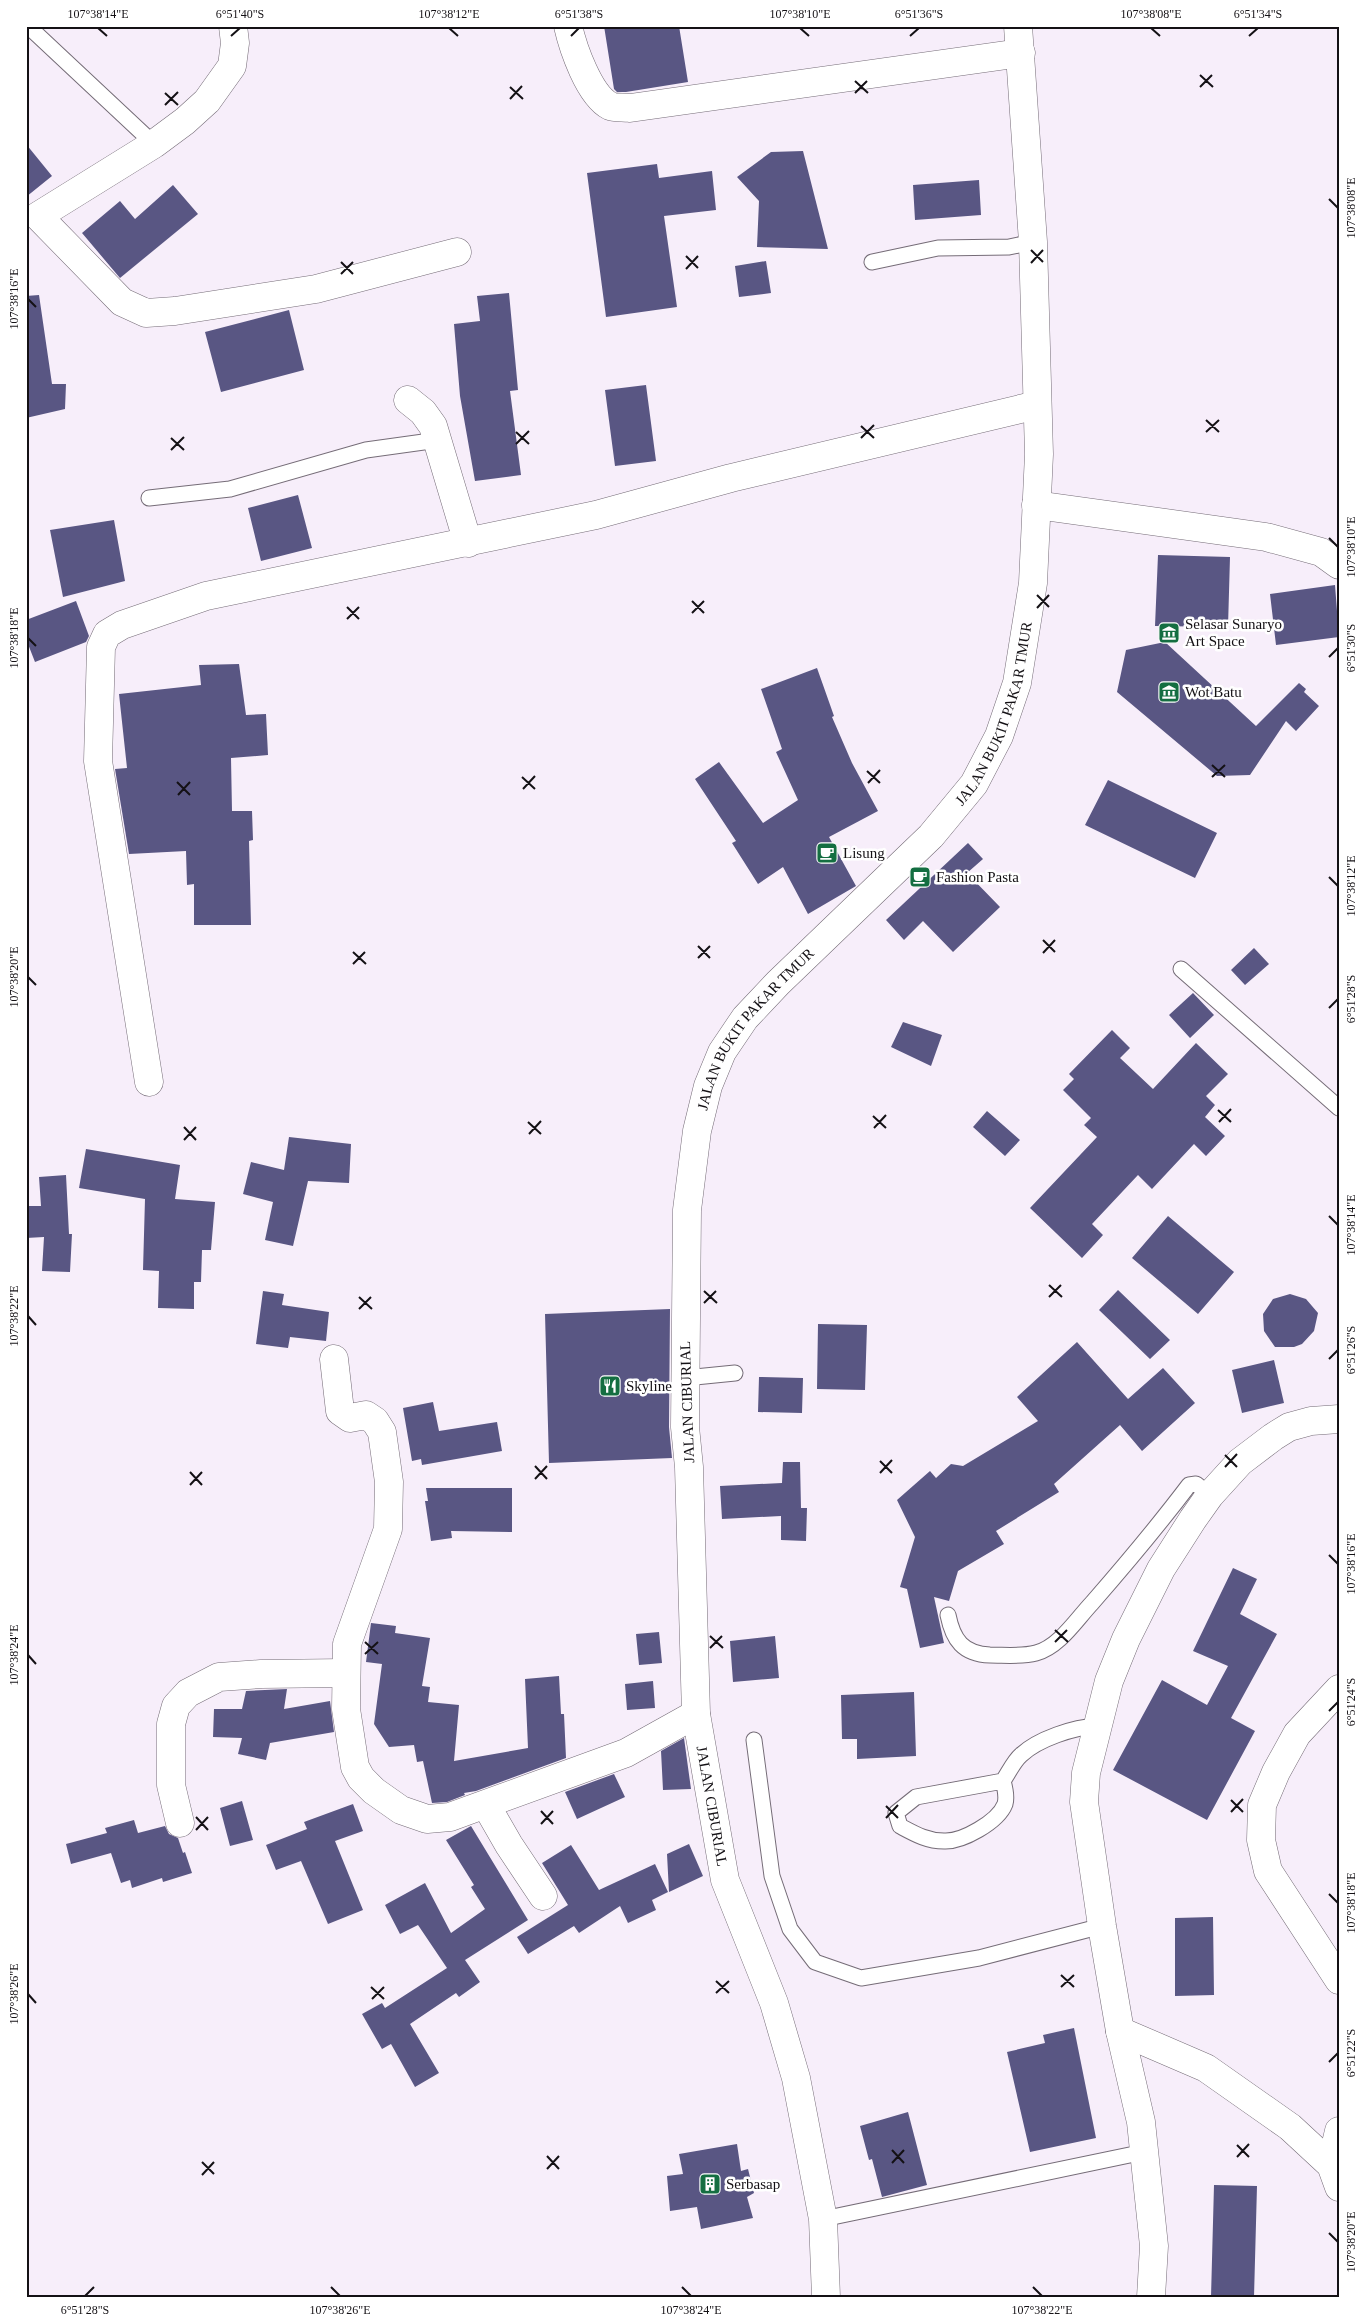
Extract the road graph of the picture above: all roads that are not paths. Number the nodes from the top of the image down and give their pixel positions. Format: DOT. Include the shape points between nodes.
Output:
graph roads {
  1 [pos="28,26"];
  2 [pos="233,26"];
  3 [pos="568,26"];
  4 [pos="1018,26"];
  5 [pos="1021,53"];
  6 [pos="154,144"];
  7 [pos="32,220"];
  8 [pos="1033,242"];
  9 [pos="457,252"];
  10 [pos="872,262"];
  11 [pos="408,400"];
  12 [pos="1037,406"];
  13 [pos="438,440"];
  14 [pos="148,498"];
  15 [pos="1036,505"];
  16 [pos="468,543"];
  17 [pos="1339,564"];
  18 [pos="1181,969"];
  19 [pos="149,1082"];
  20 [pos="1339,1108"];
  21 [pos="685,1300"];
  22 [pos="334,1358"];
  23 [pos="735,1373"];
  24 [pos="685,1378"];
  25 [pos="1339,1419"];
  26 [pos="1210,1495"];
  27 [pos="948,1615"];
  28 [pos="345,1673"];
  29 [pos="1339,1689"];
  30 [pos="696,1714"];
  31 [pos="1097,1726"];
  32 [pos="754,1740"];
  33 [pos="1003,1781"];
  34 [pos="486,1805"];
  35 [pos="180,1823"];
  36 [pos="544,1896"];
  37 [pos="1102,1926"];
  38 [pos="1339,1980"];
  39 [pos="1120,2031"];
  40 [pos="1339,2131"];
  41 [pos="1144,2152"];
  42 [pos="1335,2176"];
  43 [pos="823,2219"];
  44 [pos="826,2297"];
  45 [pos="1150,2297"];
  1 -- 6 [label="lane"];
  2 -- 6 [label="street" via="232,66 207,101"];
  3 -- 5 [label="street" via="579,60 596,93 611,106 630,108"];
  4 -- 5 [label="street, JALAN BUKIT PAKAR TMUR"];
  5 -- 8 [label="street, JALAN BUKIT PAKAR TMUR"];
  6 -- 7 [label="street"];
  7 -- 9 [label="street" via="122,302 146,313 316,289"];
  8 -- 10 [label="lane" via="1009,247 938,248"];
  8 -- 12 [label="street, JALAN BUKIT PAKAR TMUR"];
  11 -- 13 [label="street" via="423,412"];
  12 -- 15 [label="street, JALAN BUKIT PAKAR TMUR"];
  12 -- 16 [label="street" via="731,478 596,515"];
  13 -- 14 [label="lane" via="366,450 230,489"];
  13 -- 16 [label="street"];
  15 -- 17 [label="street" via="1266,537 1321,552"];
  15 -- 21 [label="street, JALAN BUKIT PAKAR TMUR" via="1033,583 1017,684 999,736 974,784 931,836 745,1018 722,1052 708,1086 697,1131 687,1210"];
  16 -- 19 [label="street" via="405,553 206,596 122,625 108,634 100,647 98,761"];
  18 -- 20 [label="lane"];
  21 -- 24 [label="street, JALAN CIBURIAL"];
  22 -- 28 [label="street" via="340,1411 350,1418 366,1416 375,1421 382,1432 389,1482 388,1529 347,1644"];
  23 -- 24 [label="lane"];
  24 -- 30 [label="street, JALAN CIBURIAL"];
  25 -- 26 [label="street" via="1289,1427 1240,1462"];
  26 -- 27 [label="lane" via="1196,1484 1189,1485 1139,1550 1057,1642 1037,1653 978,1655 964,1648 952,1633"];
  26 -- 31 [label="street" via="1161,1569 1126,1639 1109,1681"];
  28 -- 34 [label="street" via="352,1754 361,1778 374,1791 401,1810 427,1819 450,1817"];
  28 -- 35 [label="street" via="219,1677 188,1693 176,1706 171,1724 171,1785"];
  29 -- 38 [label="street" via="1297,1734 1276,1772 1262,1805 1260,1840 1268,1871"];
  30 -- 34 [label="street" via="626,1753"];
  30 -- 43 [label="street, JALAN CIBURIAL" via="725,1880 774,2003 796,2078"];
  31 -- 33 [label="lane" via="1083,1727 1034,1745 1019,1756"];
  31 -- 37 [label="street" via="1086,1773 1084,1802"];
  32 -- 37 [label="lane" via="772,1876 790,1929 816,1962 861,1978 979,1958"];
  33 -- 33 [label="lane" via="916,1797 896,1813 900,1826 924,1838 946,1842 978,1830 999,1815 1005,1803"];
  34 -- 36 [label="street"];
  37 -- 39 [label="street"];
  39 -- 41 [label="street" via="1141,2122"];
  39 -- 42 [label="street" via="1206,2068 1290,2127"];
  40 -- 42 [label="street"];
  41 -- 43 [label="lane"];
  41 -- 45 [label="street" via="1154,2246"];
  43 -- 44 [label="street, JALAN CIBURIAL"];
}
